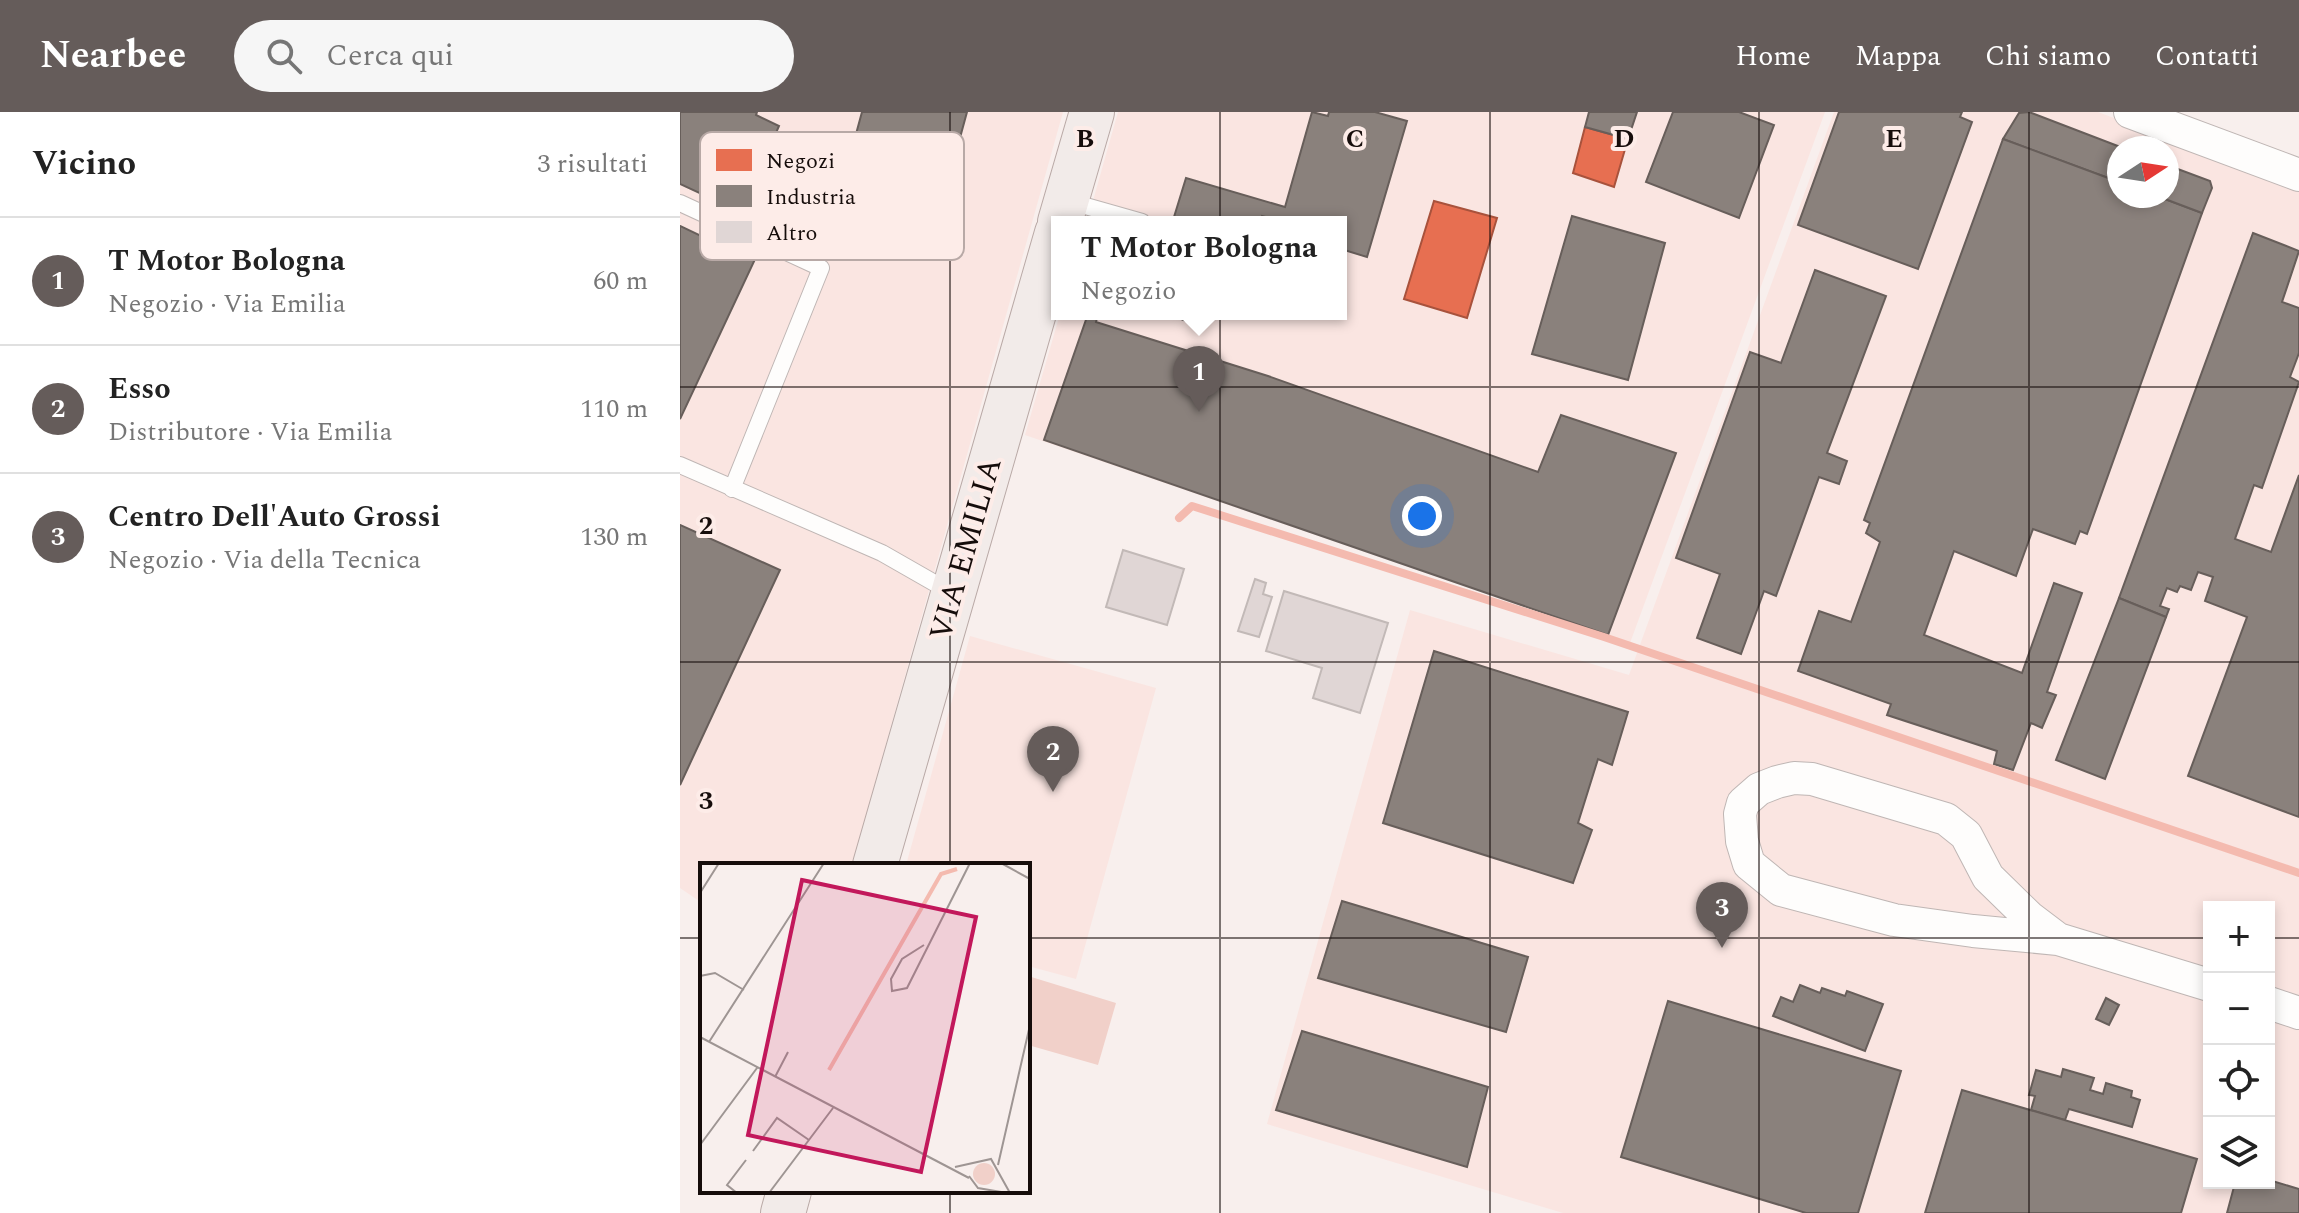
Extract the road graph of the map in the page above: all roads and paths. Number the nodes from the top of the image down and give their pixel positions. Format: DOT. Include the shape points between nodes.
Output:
graph roads {
  1 [pos="1092,112"];
  2 [pos="2130,112"];
  3 [pos="2299,175"];
  4 [pos="680,203"];
  5 [pos="700,212"];
  6 [pos="1062,216"];
  7 [pos="1051,254"];
  8 [pos="804,260"];
  9 [pos="680,465"];
  10 [pos="732,489"];
  11 [pos="953,594"];
  12 [pos="876,863"];
  13 [pos="2058,939"];
  14 [pos="2203,983"];
  15 [pos="2275,1005"];
  16 [pos="2299,1013"];
  17 [pos="788,1193"];
  18 [pos="783,1213"];
  1 -- 6 [label="main road, VIA EMILIA"];
  2 -- 3 [label="street"];
  4 -- 5 [label="lane"];
  7 -- 11 [label="main road, VIA EMILIA"];
  8 -- 10 [label="lane" via="821,268"];
  9 -- 10 [label="lane"];
  10 -- 11 [label="lane" via="882,553"];
  11 -- 12 [label="main road, VIA EMILIA"];
  13 -- 13 [label="street" via="1988,877 1966,835 1946,819 1812,779 1777,782 1743,803 1742,841 1749,864 1781,890 1894,920"];
  13 -- 14 [label="street"];
  15 -- 16 [label="street"];
  17 -- 18 [label="main road"];
}
